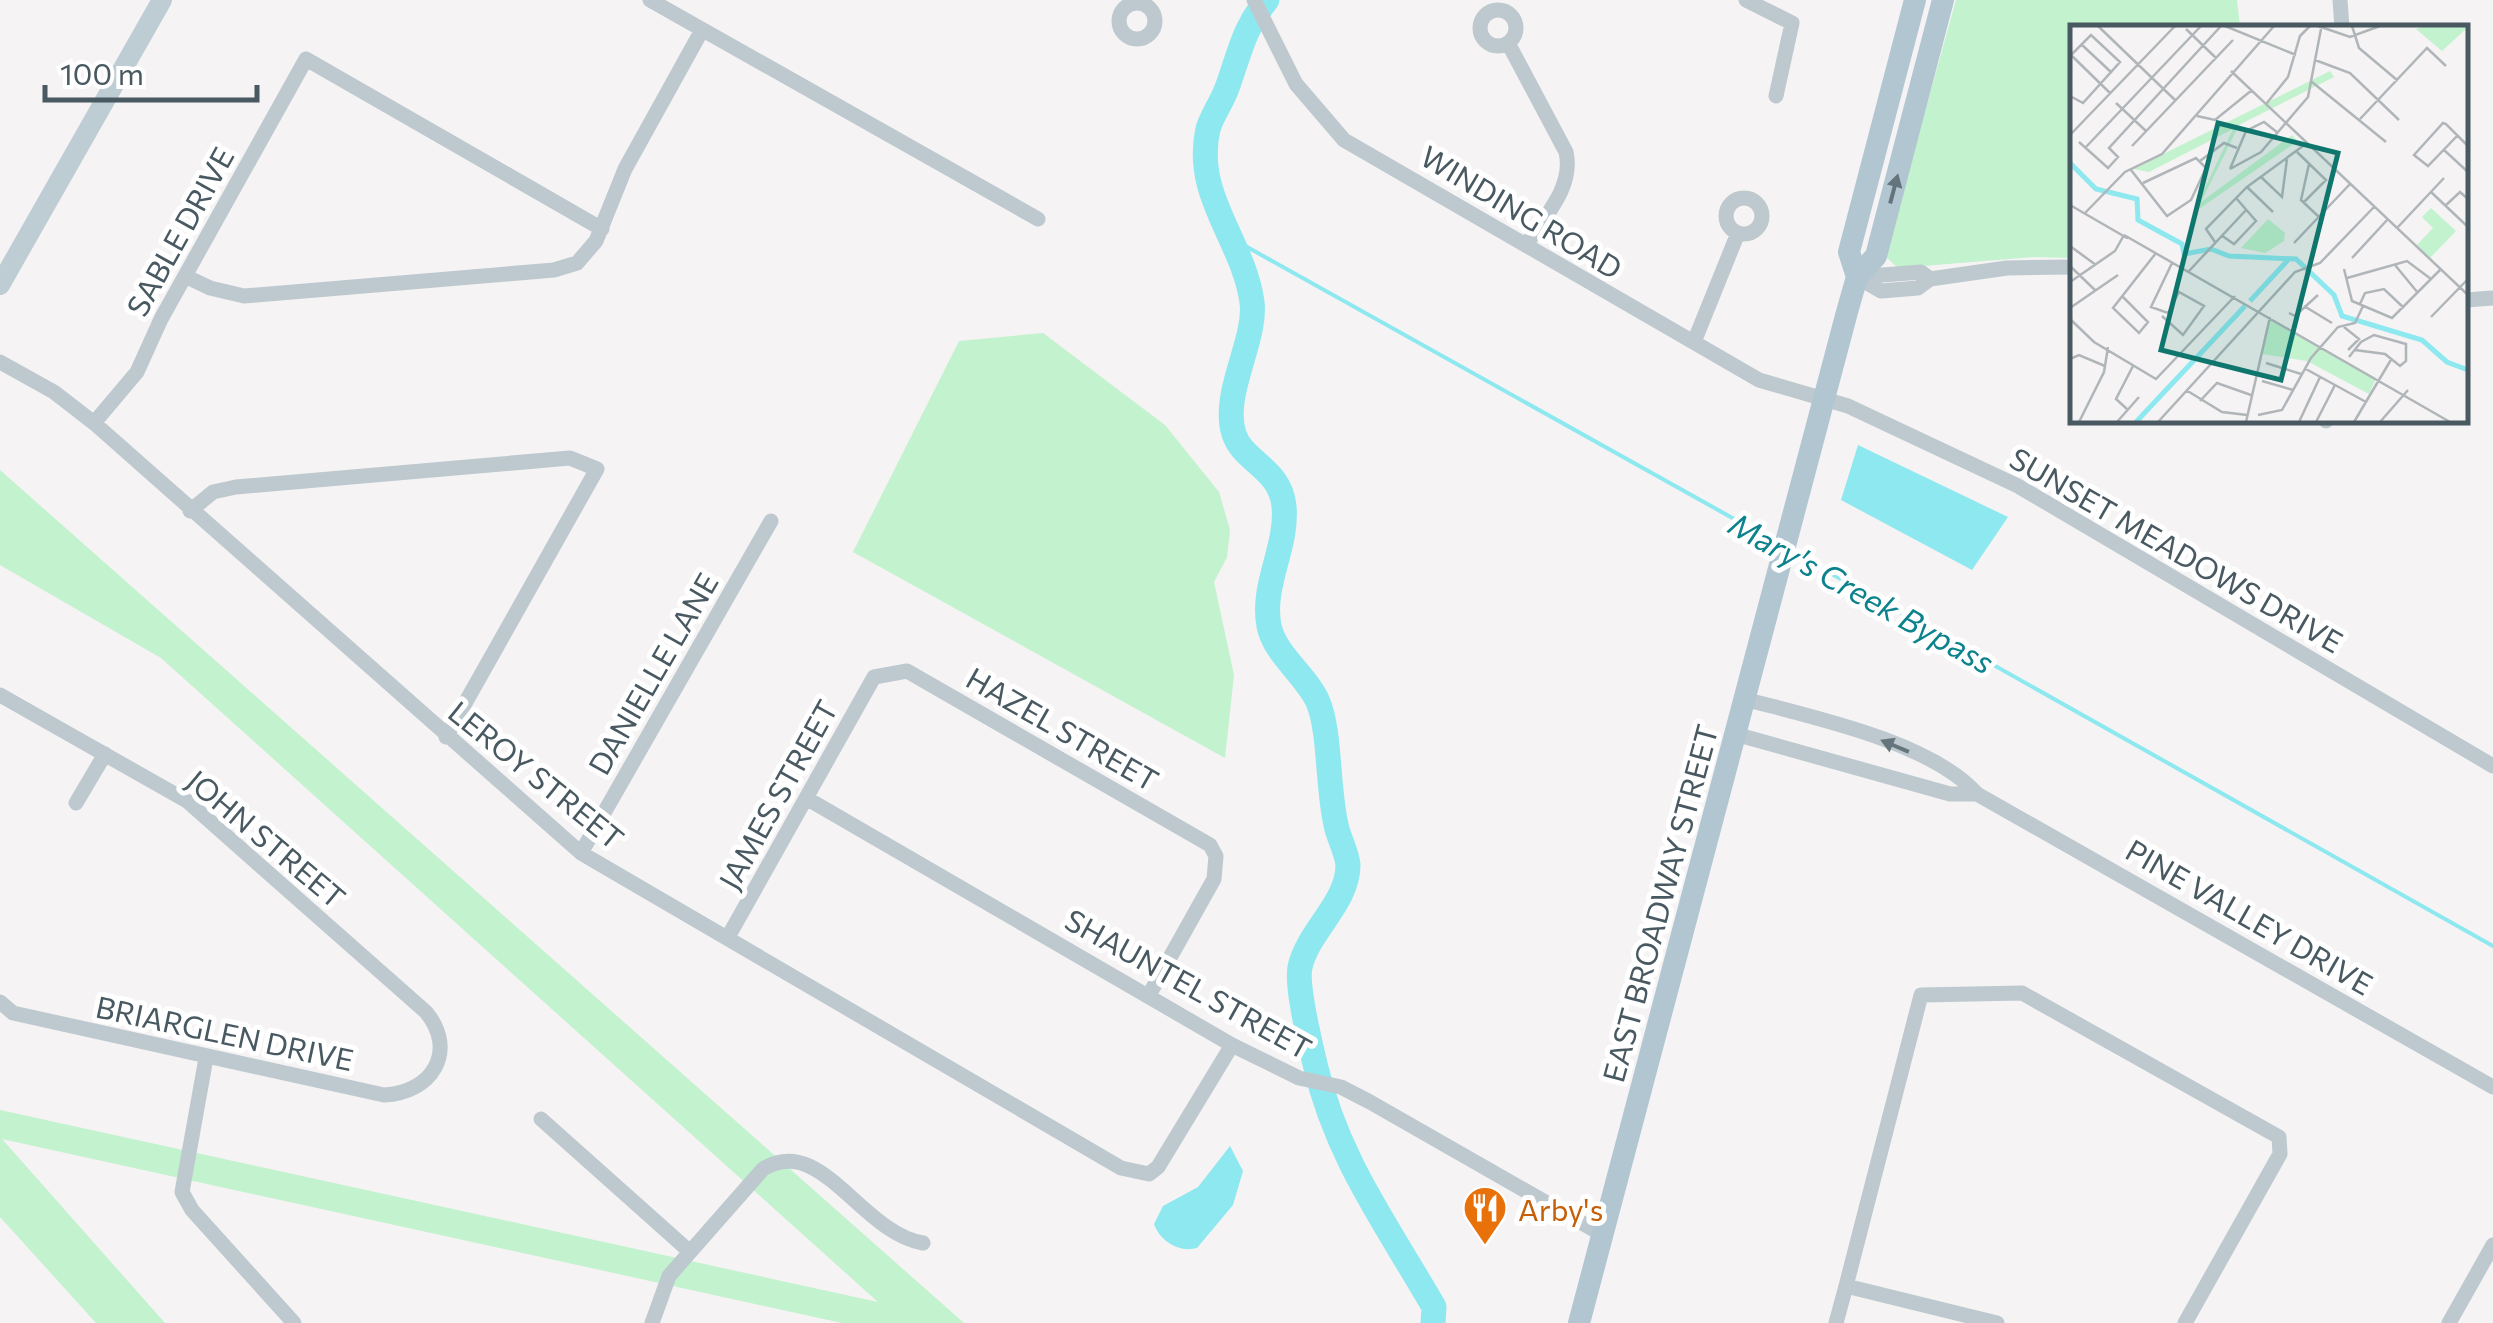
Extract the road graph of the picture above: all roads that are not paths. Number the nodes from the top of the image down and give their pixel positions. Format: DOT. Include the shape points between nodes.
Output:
graph roads {
  1 [pos="162,0"];
  2 [pos="650,0"];
  3 [pos="1254,0"];
  4 [pos="1746,0"];
  5 [pos="1915,0"];
  6 [pos="1943,0"];
  7 [pos="2340,0"];
  8 [pos="2342,25"];
  9 [pos="702,30"];
  10 [pos="1508,44"];
  11 [pos="1776,96"];
  12 [pos="1038,220"];
  13 [pos="602,229"];
  14 [pos="1738,233"];
  15 [pos="1526,245"];
  16 [pos="2070,267"];
  17 [pos="184,276"];
  18 [pos="1857,276"];
  19 [pos="0,285"];
  20 [pos="2493,298"];
  21 [pos="2468,300"];
  22 [pos="1694,342"];
  23 [pos="0,362"];
  24 [pos="1824,399"];
  25 [pos="94,423"];
  26 [pos="190,511"];
  27 [pos="771,520"];
  28 [pos="874,677"];
  29 [pos="0,695"];
  30 [pos="1744,699"];
  31 [pos="1735,734"];
  32 [pos="446,737"];
  33 [pos="105,754"];
  34 [pos="2493,766"];
  35 [pos="1977,794"];
  36 [pos="806,798"];
  37 [pos="76,803"];
  38 [pos="581,853"];
  39 [pos="728,937"];
  40 [pos="1148,995"];
  41 [pos="0,1002"];
  42 [pos="1232,1045"];
  43 [pos="206,1058"];
  44 [pos="435,1072"];
  45 [pos="2493,1087"];
  46 [pos="542,1119"];
  47 [pos="1603,1235"];
  48 [pos="922,1243"];
  49 [pos="2493,1246"];
  50 [pos="689,1251"];
  51 [pos="1846,1286"];
  52 [pos="1963,1319"];
  53 [pos="1990,1322"];
  54 [pos="294,1323"];
  55 [pos="652,1323"];
  56 [pos="1579,1323"];
  57 [pos="1836,1323"];
  58 [pos="2185,1323"];
  59 [pos="2449,1323"];
  1 -- 19 [label="street"];
  2 -- 9 [label="street"];
  3 -- 15 [label="street, WINDING ROAD" via="1296,84 1344,140"];
  4 -- 11 [label="street" via="1792,24"];
  5 -- 18 [label="main road" via="1849,252"];
  18 -- 6 [label="main road, one-way" via="1876,256"];
  7 -- 8 [label="street"];
  9 -- 12 [label="street"];
  9 -- 13 [label="street" via="625,169"];
  10 -- 15 [label="street" via="1570,166 1566,184"];
  13 -- 17 [label="street" via="584,258 554,270 244,296"];
  13 -- 17 [label="street, SABLE DRIVE" via="306,59"];
  14 -- 22 [label="street"];
  15 -- 22 [label="street, WINDING ROAD"];
  16 -- 18 [label="street" via="2007,268 1881,291"];
  17 -- 25 [label="street, SABLE DRIVE" via="137,372"];
  18 -- 24 [label="main road, EAST BROADWAY STREET"];
  20 -- 21 [label="street"];
  22 -- 24 [label="street, WINDING ROAD" via="1759,380"];
  23 -- 25 [label="street, LEROY STREET"];
  24 -- 30 [label="main road, EAST BROADWAY STREET"];
  24 -- 34 [label="street, SUNSET MEADOWS DRIVE" via="2018,486"];
  25 -- 26 [label="street, LEROY STREET"];
  26 -- 32 [label="street, LEROY STREET"];
  26 -- 32 [label="street" via="213,492 236,487 570,458 597,469"];
  27 -- 38 [label="street, DANIELLE LANE"];
  28 -- 36 [label="street, JAMES STREET"];
  28 -- 40 [label="street, HAZEL STREET" via="907,671 1201,838 1216,856 1214,880"];
  29 -- 33 [label="street, JOHN STREET"];
  30 -- 31 [label="main road, EAST BROADWAY STREET"];
  35 -- 30 [label="street, PINE VALLEY DRIVE, one-way" via="1958,773 1854,728"];
  31 -- 35 [label="street, PINE VALLEY DRIVE" via="1950,794"];
  31 -- 47 [label="main road, EAST BROADWAY STREET"];
  32 -- 38 [label="street, LEROY STREET"];
  33 -- 37 [label="street"];
  33 -- 44 [label="street, JOHN STREET" via="217,824 426,1012 440,1039"];
  35 -- 45 [label="street, PINE VALLEY DRIVE"];
  36 -- 39 [label="street, JAMES STREET"];
  36 -- 40 [label="street, SHAUNTEL STREET"];
  38 -- 39 [label="street, LEROY STREET"];
  39 -- 42 [label="street, LEROY STREET" via="1121,1168 1149,1174 1168,1157"];
  40 -- 42 [label="street, SHAUNTEL STREET"];
  41 -- 43 [label="street, BRIARGLEN DRIVE" via="13,1012"];
  42 -- 47 [label="street, SHAUNTEL STREET" via="1299,1078 1340,1087"];
  43 -- 44 [label="street, BRIARGLEN DRIVE" via="384,1095 418,1088"];
  43 -- 54 [label="street" via="182,1192"];
  46 -- 50 [label="street"];
  47 -- 56 [label="main road, EAST BROADWAY STREET"];
  48 -- 50 [label="street" via="888,1232 809,1162 795,1158 763,1168"];
  49 -- 59 [label="street"];
  50 -- 55 [label="street" via="661,1292"];
  51 -- 52 [label="street"];
  51 -- 57 [label="street"];
  51 -- 58 [label="street" via="1922,995 2022,993 2279,1137 2280,1154"];
  52 -- 53 [label="street"];
}
